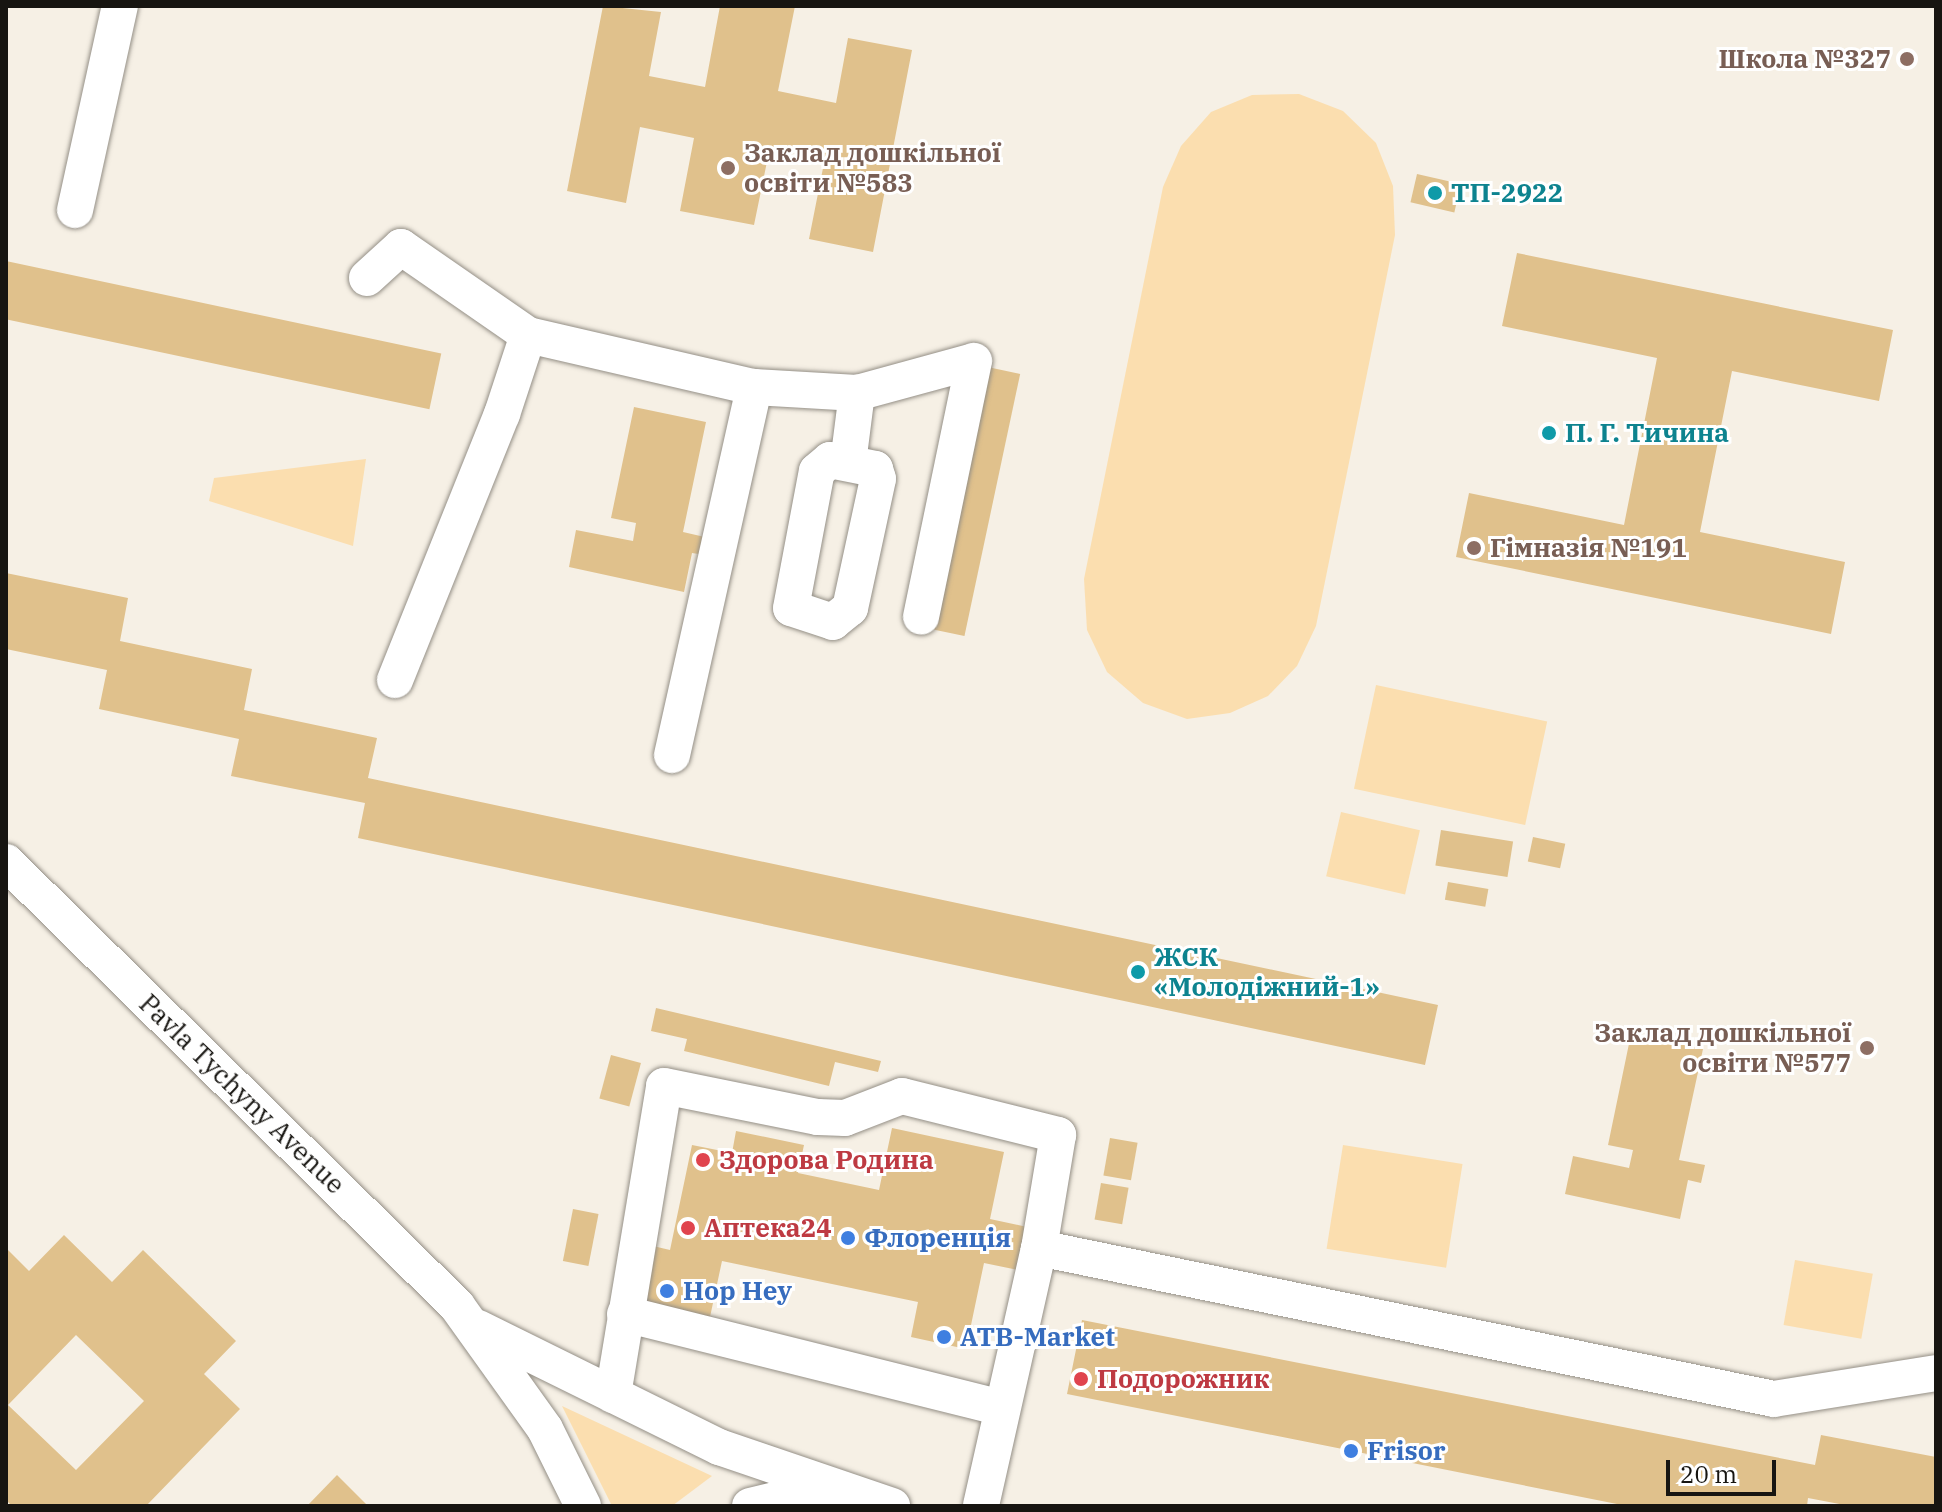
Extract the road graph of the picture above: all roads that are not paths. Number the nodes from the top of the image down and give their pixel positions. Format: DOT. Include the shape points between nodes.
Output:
graph roads {
  1 [pos="120,6"];
  2 [pos="75,210"];
  3 [pos="367,278"];
  4 [pos="528,335"];
  5 [pos="754,387"];
  6 [pos="857,393"];
  7 [pos="848,463"];
  8 [pos="921,617"];
  9 [pos="395,680"];
  10 [pos="672,755"];
  11 [pos="6,862"];
  12 [pos="1039,1248"];
  13 [pos="625,1314"];
  14 [pos="477,1327"];
  15 [pos="1936,1373"];
  16 [pos="613,1395"];
  17 [pos="1001,1408"];
  18 [pos="826,1488"];
  19 [pos="583,1506"];
  20 [pos="750,1506"];
  21 [pos="892,1506"];
  22 [pos="981,1506"];
  1 -- 2 [label="street"];
  3 -- 4 [label="street" via="401,247"];
  4 -- 5 [label="street"];
  4 -- 9 [label="street" via="502,414"];
  5 -- 6 [label="street"];
  5 -- 10 [label="street"];
  6 -- 7 [label="street"];
  6 -- 8 [label="street" via="974,361"];
  11 -- 14 [label="street, Pavla Tychyny Avenue"];
  12 -- 13 [label="street" via="1058,1135 902,1096 845,1118 818,1117 664,1086"];
  12 -- 15 [label="street" via="1774,1399"];
  12 -- 17 [label="street"];
  13 -- 16 [label="street"];
  13 -- 17 [label="street"];
  14 -- 16 [label="street, Pavla Tychyny Avenue"];
  14 -- 19 [label="street, Pavla Tychyny Avenue" via="545,1429"];
  16 -- 18 [label="street, Pavla Tychyny Avenue" via="719,1447"];
  17 -- 22 [label="street"];
  18 -- 20 [label="street, Pavla Tychyny Avenue"];
  18 -- 21 [label="street, Pavla Tychyny Avenue"];
}
